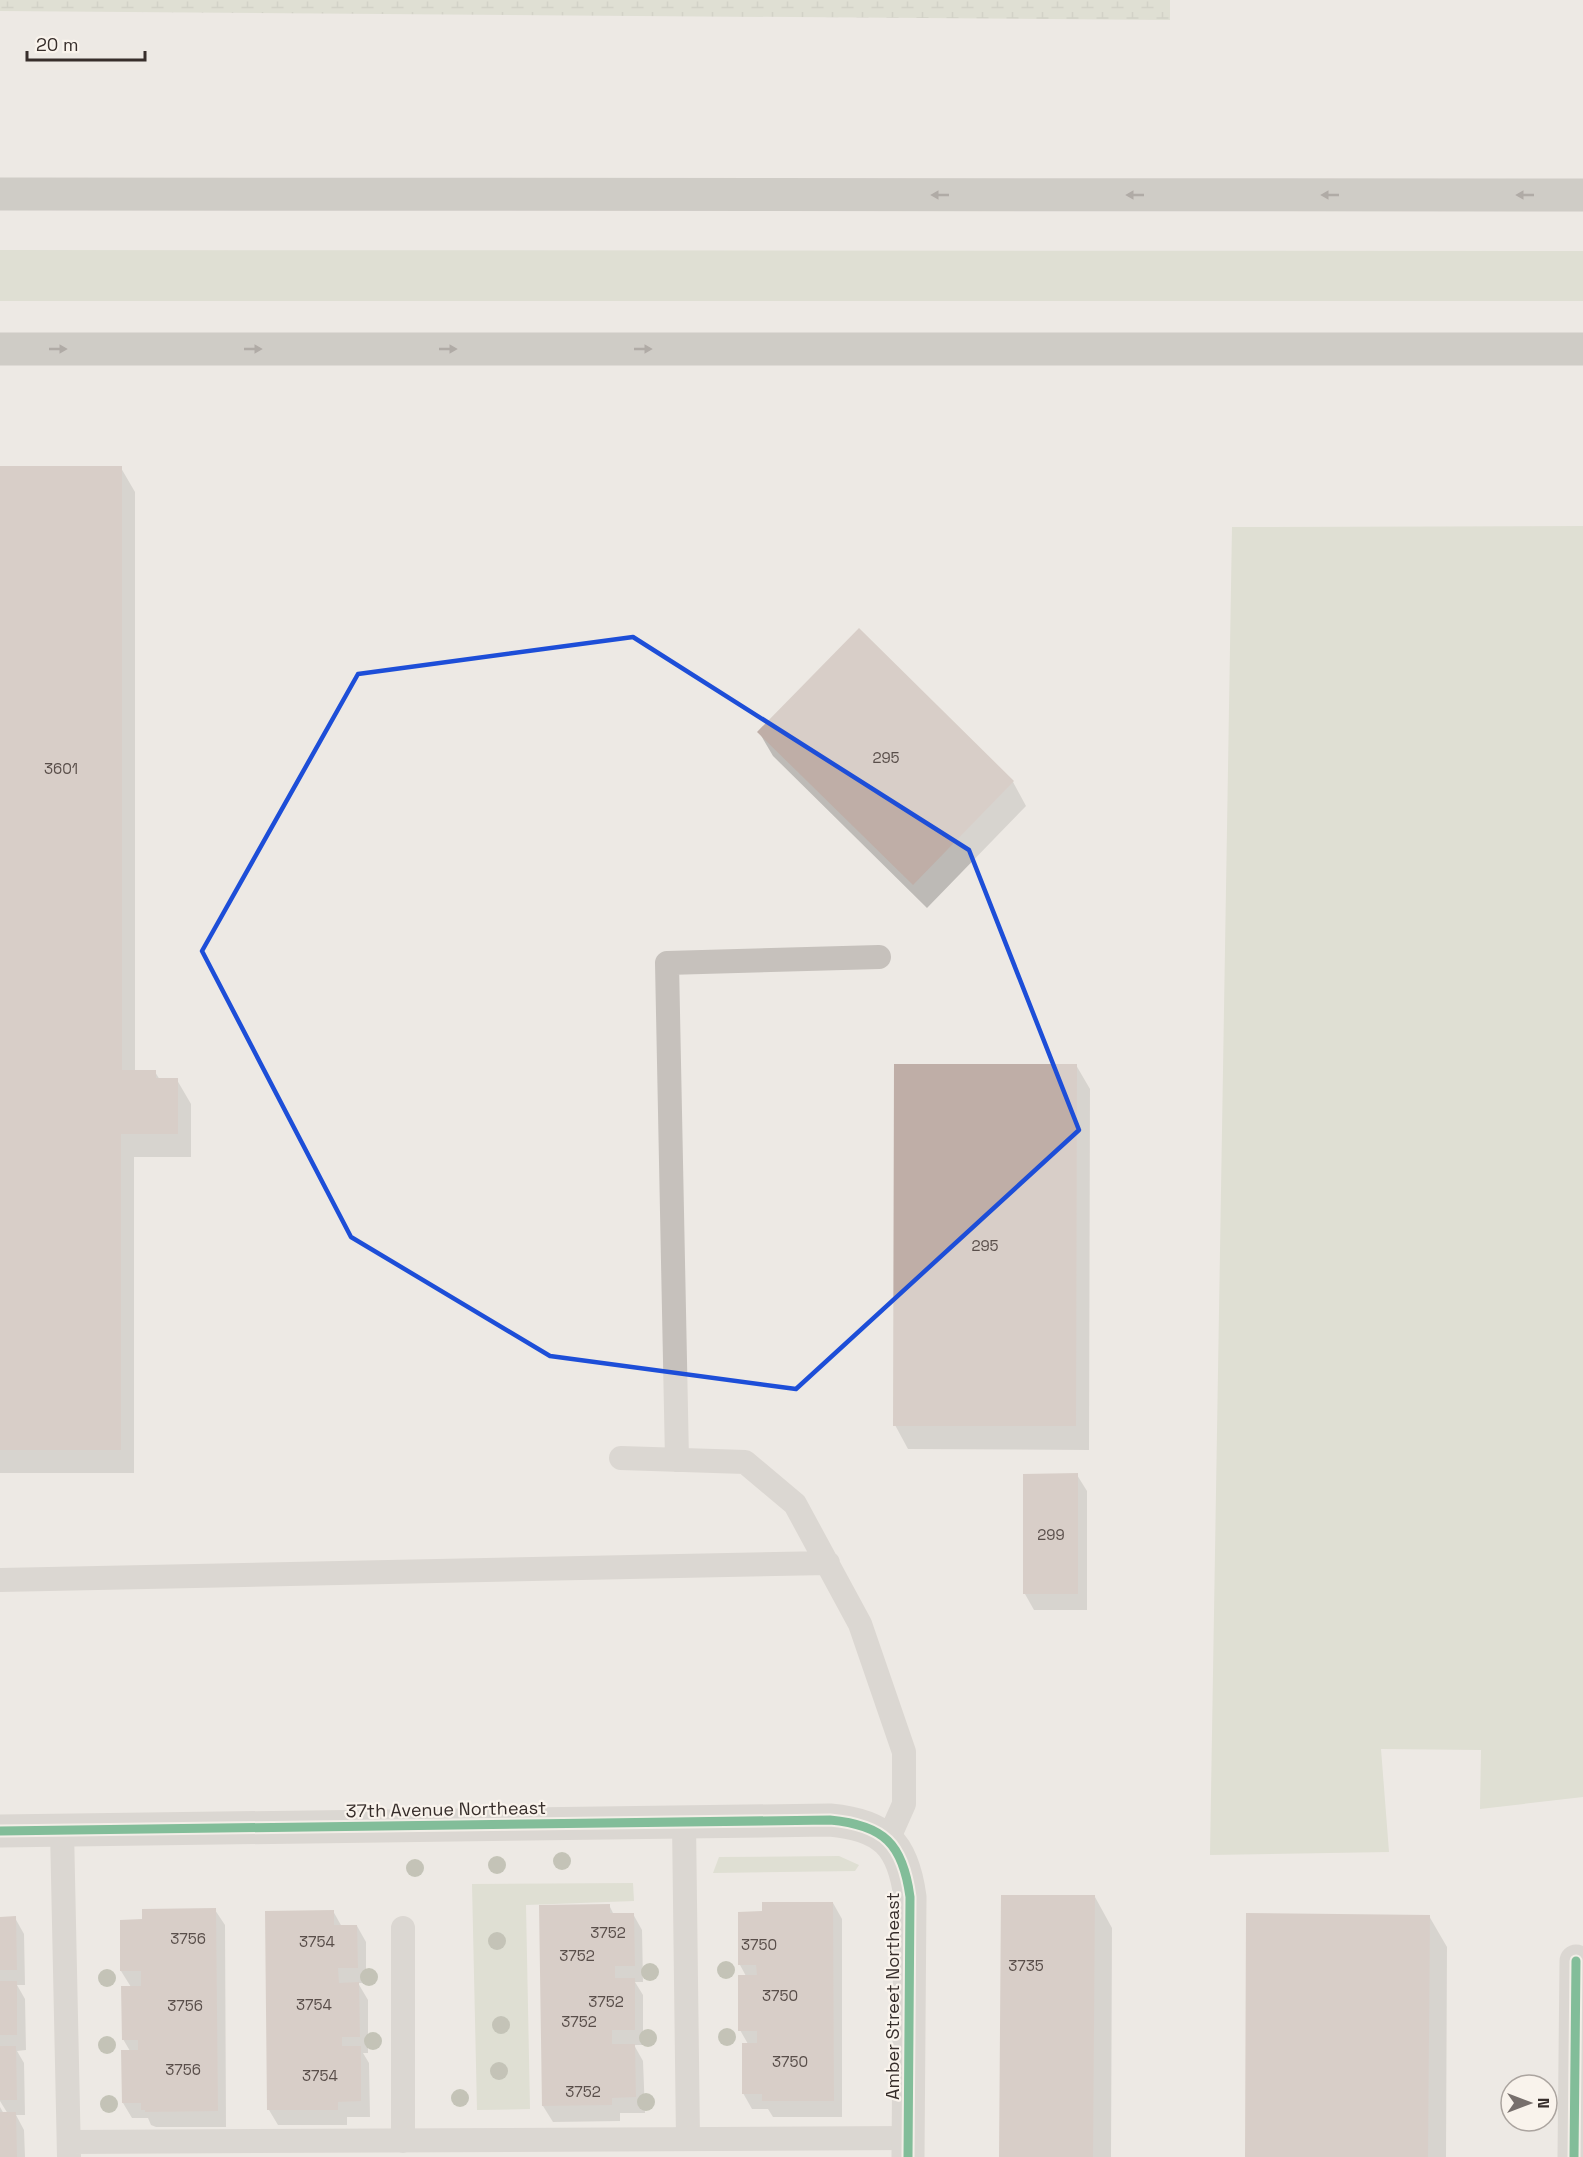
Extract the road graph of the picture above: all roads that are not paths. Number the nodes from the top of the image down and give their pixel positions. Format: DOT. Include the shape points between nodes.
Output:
graph roads {
  1 [pos="0,194"];
  2 [pos="1583,195"];
  3 [pos="0,349"];
  4 [pos="1583,349"];
  5 [pos="879,957"];
  6 [pos="621,1458"];
  7 [pos="677,1460"];
  8 [pos="828,1563"];
  9 [pos="0,1580"];
  10 [pos="684,1822"];
  11 [pos="62,1830"];
  12 [pos="0,1831"];
  13 [pos="888,1840"];
  14 [pos="403,1928"];
  15 [pos="1576,1961"];
  16 [pos="688,2139"];
  17 [pos="403,2141"];
  18 [pos="908,2147"];
  19 [pos="69,2150"];
  20 [pos="1574,2157"];
  2 -- 1 [label="highway, one-way"];
  3 -- 4 [label="highway, one-way"];
  5 -- 7 [label="lane" via="667,963"];
  6 -- 7 [label="lane"];
  7 -- 8 [label="lane" via="745,1462 795,1504"];
  8 -- 9 [label="lane"];
  8 -- 13 [label="lane" via="860,1624 904,1752 904,1804"];
  10 -- 11 [label="street, 37th Avenue Northeast"];
  10 -- 13 [label="street, 37th Avenue Northeast" via="830,1820 850,1822"];
  10 -- 16 [label="lane"];
  11 -- 12 [label="street, 37th Avenue Northeast"];
  11 -- 19 [label="lane"];
  13 -- 18 [label="street, Amber Street Northeast" via="906,1872 910,1897"];
  14 -- 17 [label="lane"];
  15 -- 20 [label="street"];
  16 -- 17 [label="lane"];
  16 -- 18 [label="lane"];
  17 -- 19 [label="lane"];
}
